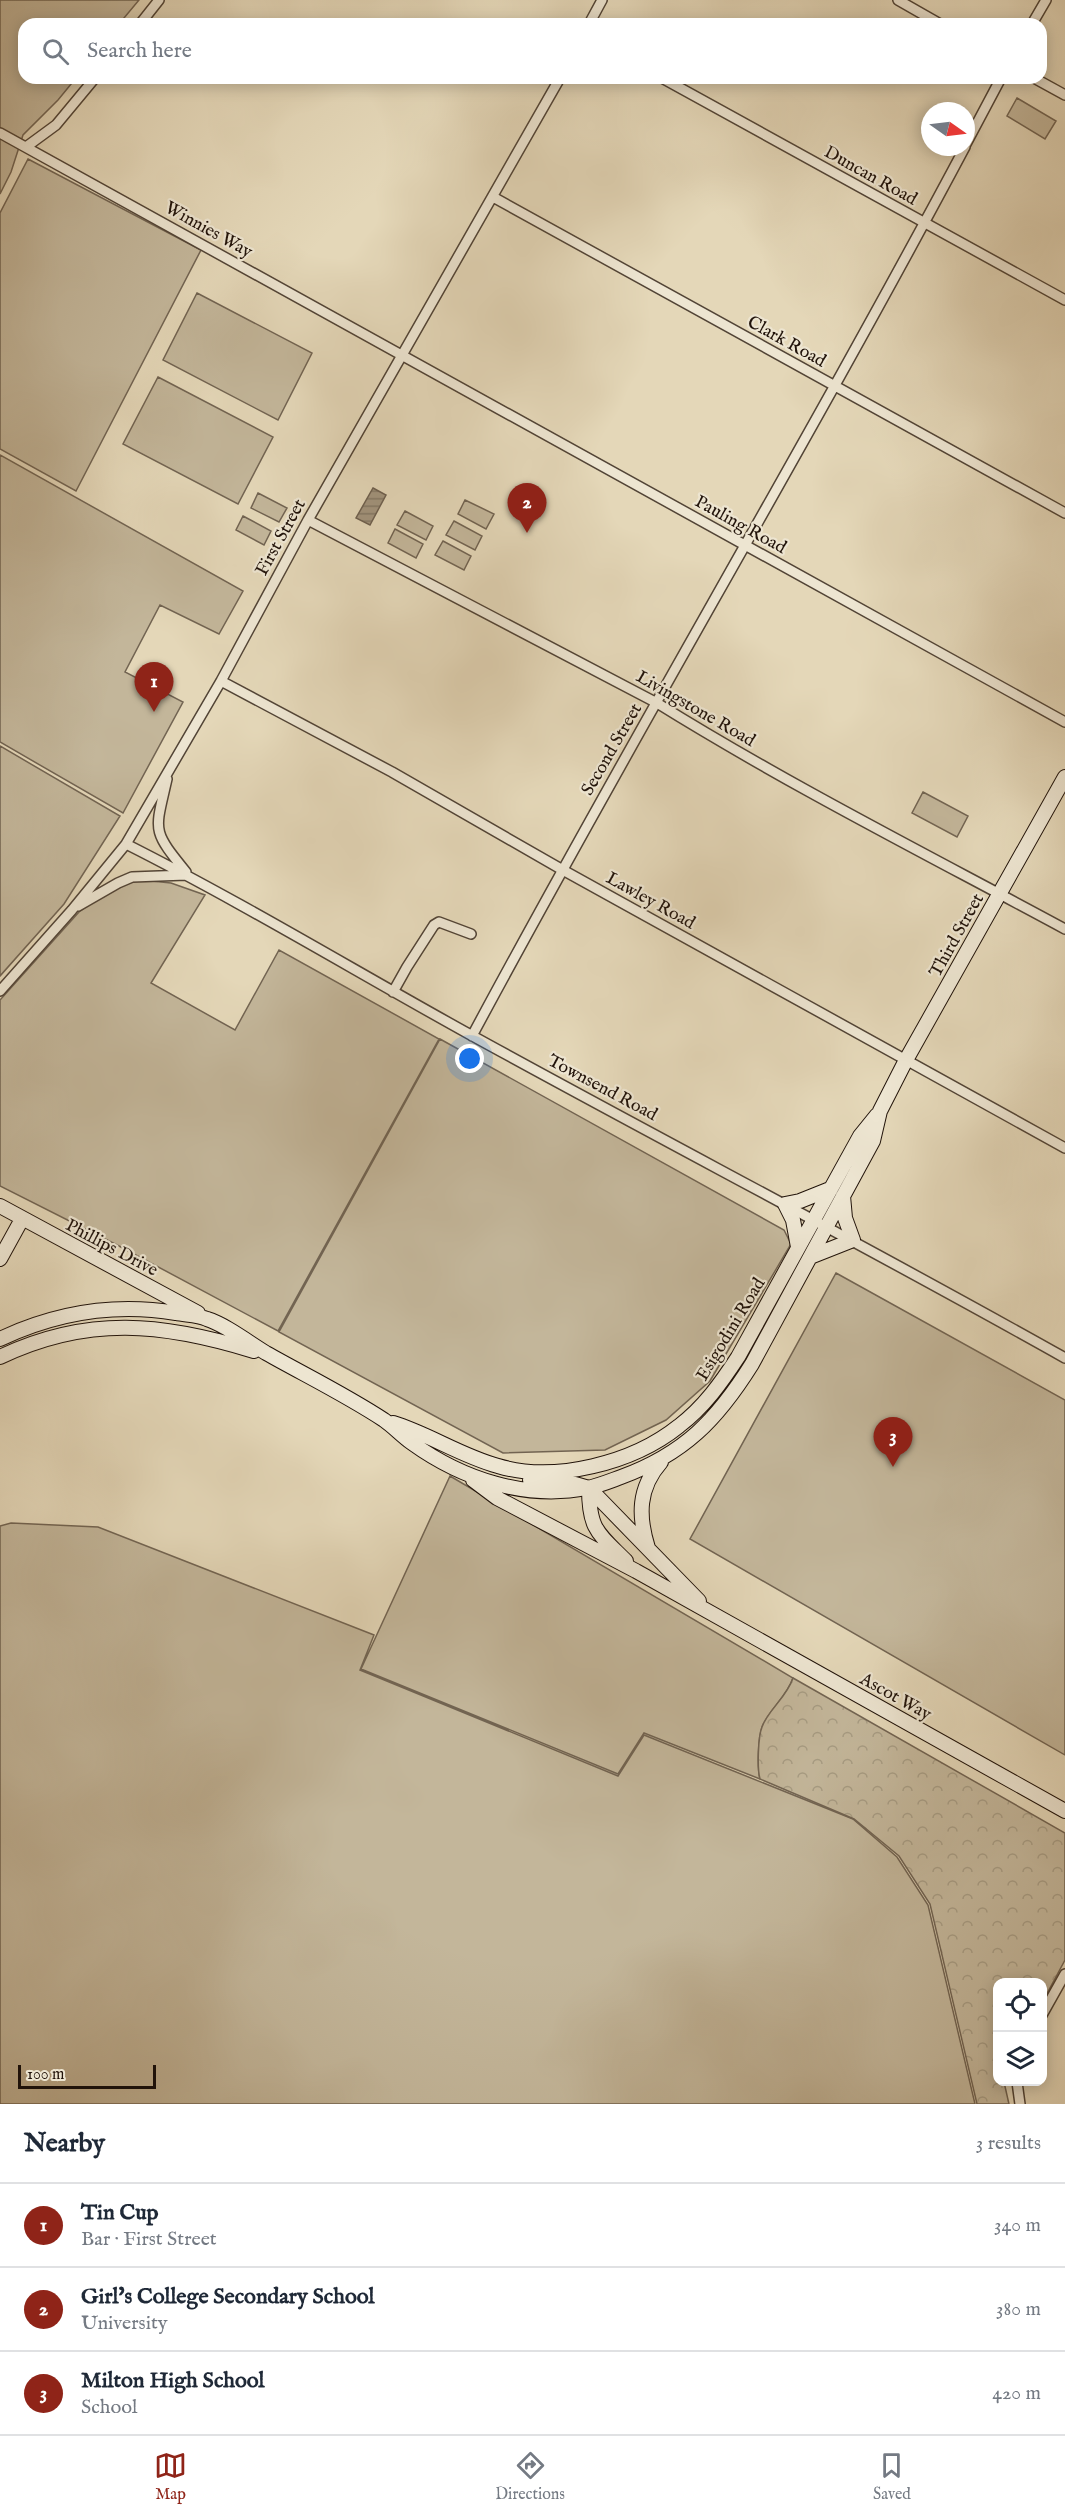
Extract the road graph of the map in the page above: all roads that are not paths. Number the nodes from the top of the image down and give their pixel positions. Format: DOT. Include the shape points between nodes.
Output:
graph roads {
  1 [pos="159,0"];
  2 [pos="602,0"];
  3 [pos="898,0"];
  4 [pos="1046,0"];
  5 [pos="145,18"];
  6 [pos="593,18"];
  7 [pos="930,18"];
  8 [pos="1036,18"];
  9 [pos="90,84"];
  10 [pos="557,84"];
  11 [pos="673,84"];
  12 [pos="998,84"];
  13 [pos="1045,84"];
  14 [pos="1065,95"];
  15 [pos="975,127"];
  16 [pos="0,133"];
  17 [pos="26,147"];
  18 [pos="960,156"];
  19 [pos="493,197"];
  20 [pos="924,223"];
  21 [pos="1065,300"];
  22 [pos="402,354"];
  23 [pos="834,387"];
  24 [pos="1065,513"];
  25 [pos="308,520"];
  26 [pos="744,545"];
  27 [pos="221,681"];
  28 [pos="657,703"];
  29 [pos="1065,722"];
  30 [pos="169,771"];
  31 [pos="1065,777"];
  32 [pos="126,844"];
  33 [pos="561,869"];
  34 [pos="188,875"];
  35 [pos="1000,894"];
  36 [pos="72,910"];
  37 [pos="1065,929"];
  38 [pos="471,934"];
  39 [pos="0,991"];
  40 [pos="393,993"];
  41 [pos="471,1036"];
  42 [pos="906,1060"];
  43 [pos="880,1111"];
  44 [pos="1065,1148"];
  45 [pos="830,1189"];
  46 [pos="843,1196"];
  47 [pos="785,1204"];
  48 [pos="0,1206"];
  49 [pos="22,1219"];
  50 [pos="813,1219"];
  51 [pos="827,1226"];
  52 [pos="853,1240"];
  53 [pos="798,1248"];
  54 [pos="810,1257"];
  55 [pos="0,1259"];
  56 [pos="208,1319"];
  57 [pos="0,1340"];
  58 [pos="0,1357"];
  59 [pos="276,1358"];
  60 [pos="1065,1358"];
  61 [pos="385,1421"];
  62 [pos="663,1437"];
  63 [pos="668,1454"];
  64 [pos="501,1467"];
  65 [pos="465,1473"];
  66 [pos="589,1488"];
  67 [pos="650,1551"];
  68 [pos="636,1571"];
  69 [pos="710,1613"];
  70 [pos="1065,1811"];
  71 [pos="1065,1974"];
  72 [pos="1047,2006"];
  73 [pos="1018,2086"];
  74 [pos="1020,2104"];
  1 -- 5 [label="street"];
  2 -- 6 [label="street"];
  3 -- 7 [label="street"];
  4 -- 8 [label="street"];
  9 -- 17 [label="street" via="56,125"];
  10 -- 19 [label="street, First Street"];
  11 -- 20 [label="street, Duncan Road"];
  12 -- 15 [label="street, Second Street"];
  13 -- 14 [label="street"];
  16 -- 17 [label="street, Winnies Way"];
  17 -- 22 [label="street, Winnies Way"];
  18 -- 20 [label="street, Second Street"];
  19 -- 22 [label="street, First Street"];
  19 -- 23 [label="street, Clark Road"];
  20 -- 21 [label="street, Duncan Road"];
  20 -- 23 [label="street, Second Street"];
  22 -- 25 [label="street, First Street"];
  22 -- 26 [label="street, Pauling Road"];
  23 -- 24 [label="street, Clark Road"];
  23 -- 26 [label="street, Second Street"];
  25 -- 27 [label="street, First Street"];
  25 -- 28 [label="street, Livingstone Road"];
  26 -- 28 [label="street, Second Street"];
  26 -- 29 [label="street, Pauling Road"];
  27 -- 30 [label="street, First Street"];
  27 -- 33 [label="street, Lawley Road"];
  28 -- 33 [label="street, Second Street"];
  28 -- 35 [label="street, Livingstone Road"];
  30 -- 32 [label="street, First Street"];
  30 -- 34 [label="street" via="158,831"];
  31 -- 35 [label="main road, Third Street"];
  32 -- 34 [label="street, Townsend Road"];
  32 -- 36 [label="street, First Street"];
  33 -- 41 [label="street, Second Street"];
  33 -- 42 [label="street, Lawley Road"];
  34 -- 36 [label="street" via="123,880"];
  34 -- 40 [label="street, Townsend Road"];
  35 -- 37 [label="street, Livingstone Road"];
  35 -- 42 [label="main road, Third Street"];
  36 -- 39 [label="street, First Street"];
  38 -- 40 [label="street" via="439,922 434,925"];
  40 -- 41 [label="street, Townsend Road"];
  41 -- 47 [label="street, Townsend Road"];
  42 -- 43 [label="main road, Third Street"];
  42 -- 44 [label="street, Lawley Road"];
  43 -- 45 [label="main road, Third Street" via="860,1136"];
  43 -- 46 [label="main road, Third Street" via="873,1141"];
  45 -- 47 [label="main road"];
  45 -- 50 [label="main road, Third Street"];
  46 -- 51 [label="main road, Third Street"];
  46 -- 52 [label="main road"];
  47 -- 50 [label="street, Townsend Road"];
  47 -- 53 [label="main road" via="793,1220"];
  48 -- 49 [label="main road, Phillips Drive"];
  49 -- 55 [label="main road"];
  49 -- 56 [label="main road, Phillips Drive"];
  50 -- 51 [label="street, Townsend Road"];
  50 -- 53 [label="main road, Esigodini Road"];
  51 -- 52 [label="street, Townsend Road"];
  51 -- 54 [label="main road, Esigodini Road"];
  52 -- 54 [label="main road"];
  52 -- 60 [label="street, Townsend Road"];
  53 -- 62 [label="main road, Esigodini Road" via="717,1389"];
  54 -- 63 [label="main road, Esigodini Road" via="730,1400 691,1439"];
  56 -- 57 [label="main road, Esigodini Road" via="129,1308 103,1309 33,1324"];
  56 -- 59 [label="main road, Esigodini Road"];
  58 -- 59 [label="main road, Esigodini Road" via="24,1345 70,1332 147,1327 210,1338"];
  59 -- 61 [label="main road, Esigodini Road"];
  61 -- 64 [label="main road, Esigodini Road" via="419,1431 472,1458"];
  61 -- 65 [label="main road, Esigodini Road" via="412,1443"];
  62 -- 64 [label="main road, Esigodini Road" via="630,1453 579,1469 544,1472"];
  62 -- 66 [label="main road" via="651,1453"];
  63 -- 66 [label="main road, Esigodini Road" via="640,1470"];
  63 -- 67 [label="main road" via="650,1475 642,1495 640,1512"];
  64 -- 66 [label="main road" via="526,1480"];
  65 -- 66 [label="main road, Esigodini Road" via="520,1490 564,1492"];
  65 -- 68 [label="main road" via="497,1498"];
  66 -- 67 [label="main road"];
  66 -- 68 [label="main road" via="593,1524"];
  67 -- 69 [label="main road"];
  68 -- 69 [label="main road, Ascot Way"];
  69 -- 70 [label="main road, Ascot Way"];
  71 -- 72 [label="street"];
  73 -- 74 [label="street"];
}
